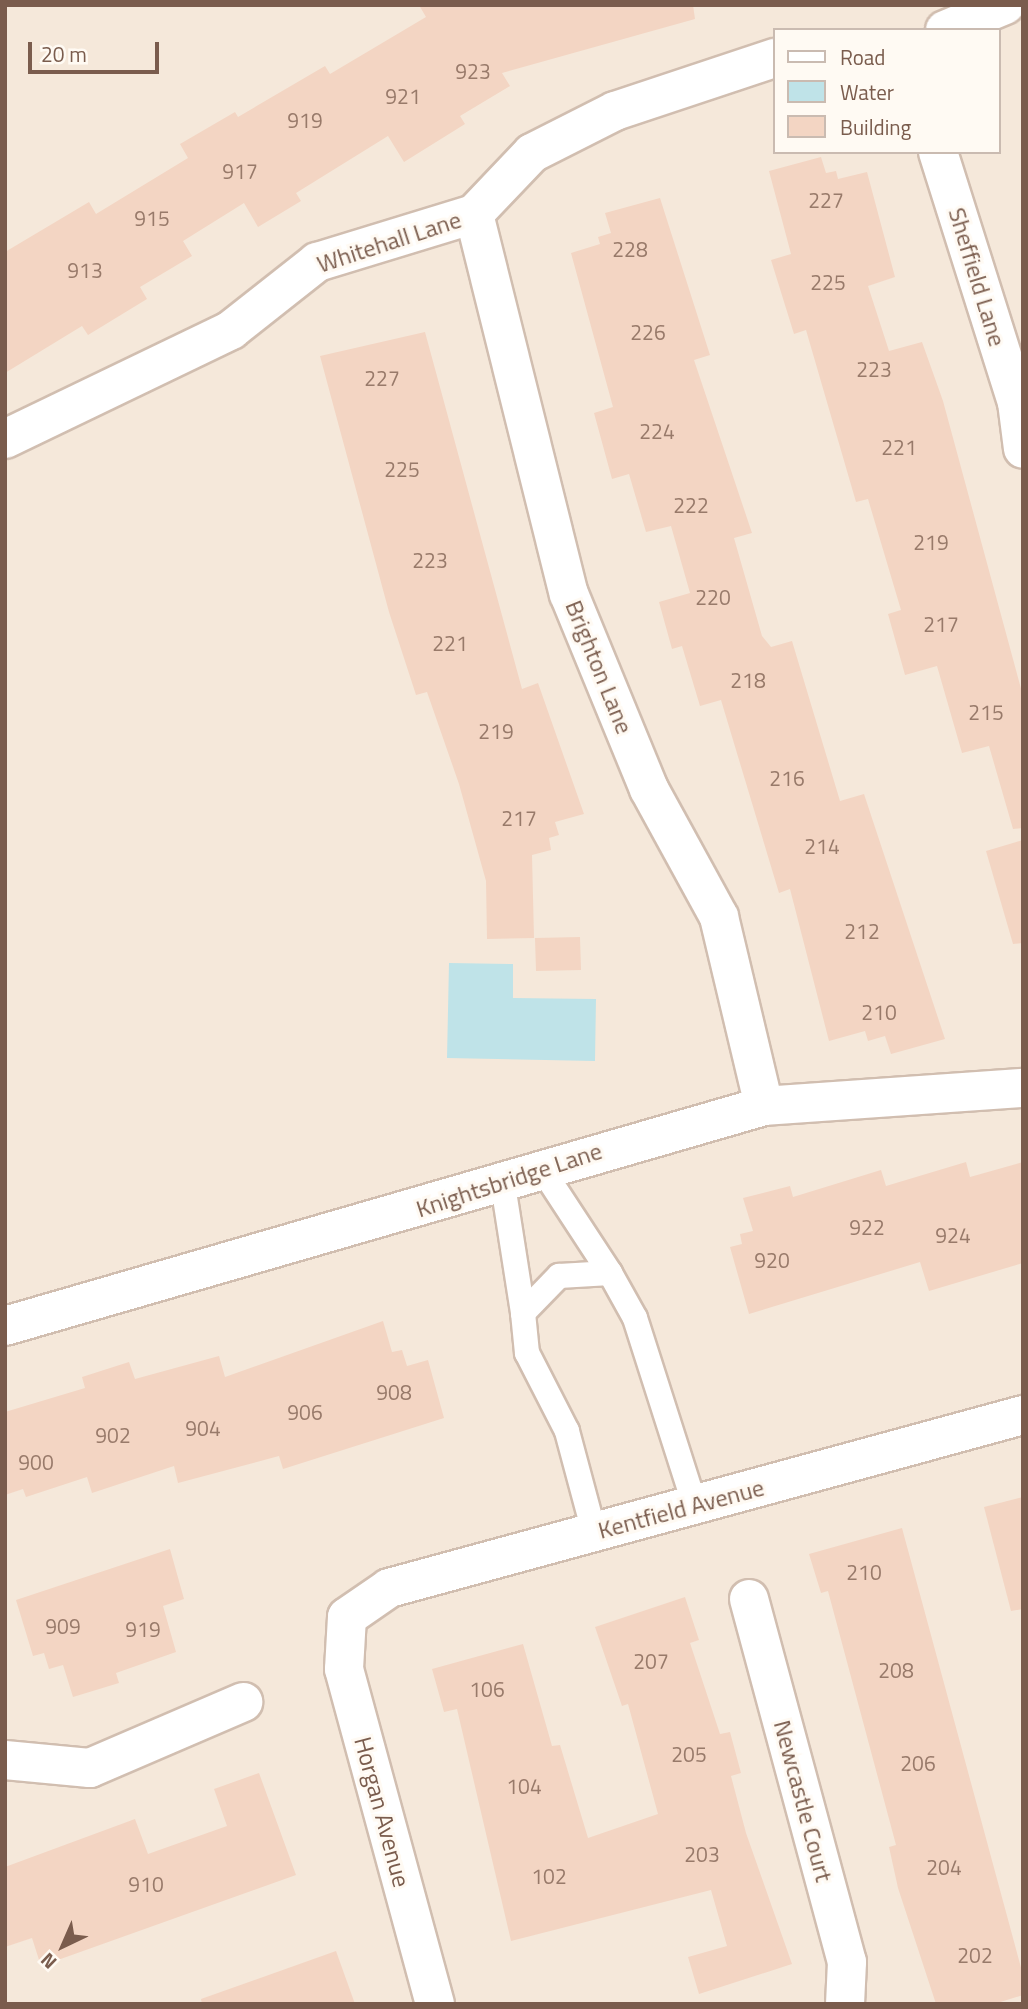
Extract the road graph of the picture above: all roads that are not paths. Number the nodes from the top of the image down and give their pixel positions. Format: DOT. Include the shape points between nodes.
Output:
graph roads {
  1 [pos="1005,5"];
  2 [pos="950,28"];
  3 [pos="772,59"];
  4 [pos="939,154"];
  5 [pos="474,214"];
  6 [pos="1020,404"];
  7 [pos="5,439"];
  8 [pos="1023,449"];
  9 [pos="1023,1088"];
  10 [pos="764,1106"];
  11 [pos="540,1166"];
  12 [pos="503,1185"];
  13 [pos="610,1273"];
  14 [pos="523,1312"];
  15 [pos="5,1326"];
  16 [pos="1023,1415"];
  17 [pos="695,1506"];
  18 [pos="594,1532"];
  19 [pos="748,1599"];
  20 [pos="347,1617"];
  21 [pos="243,1703"];
  22 [pos="5,1760"];
  23 [pos="435,2004"];
  24 [pos="845,2004"];
  1 -- 2 [label="street"];
  3 -- 5 [label="street, Whitehall Lane" via="615,111 532,153"];
  4 -- 6 [label="street, Sheffield Lane"];
  5 -- 7 [label="street, Whitehall Lane" via="317,262 231,330"];
  5 -- 10 [label="street, Brighton Lane" via="569,594 649,789 719,917"];
  6 -- 8 [label="street, Sheffield Lane"];
  9 -- 10 [label="street, Knightsbridge Lane"];
  10 -- 11 [label="street, Knightsbridge Lane"];
  11 -- 12 [label="street, Knightsbridge Lane"];
  11 -- 13 [label="lane"];
  12 -- 14 [label="lane"];
  12 -- 15 [label="street, Knightsbridge Lane"];
  13 -- 14 [label="lane" via="559,1276"];
  13 -- 17 [label="lane" via="635,1318"];
  14 -- 18 [label="lane" via="527,1353 568,1431"];
  16 -- 17 [label="street, Kentfield Avenue"];
  17 -- 18 [label="street, Kentfield Avenue"];
  18 -- 20 [label="street, Kentfield Avenue" via="388,1588"];
  19 -- 24 [label="street, Newcastle Court" via="847,1962"];
  20 -- 23 [label="street, Horgan Avenue" via="345,1669"];
  21 -- 22 [label="street" via="90,1768"];
}
